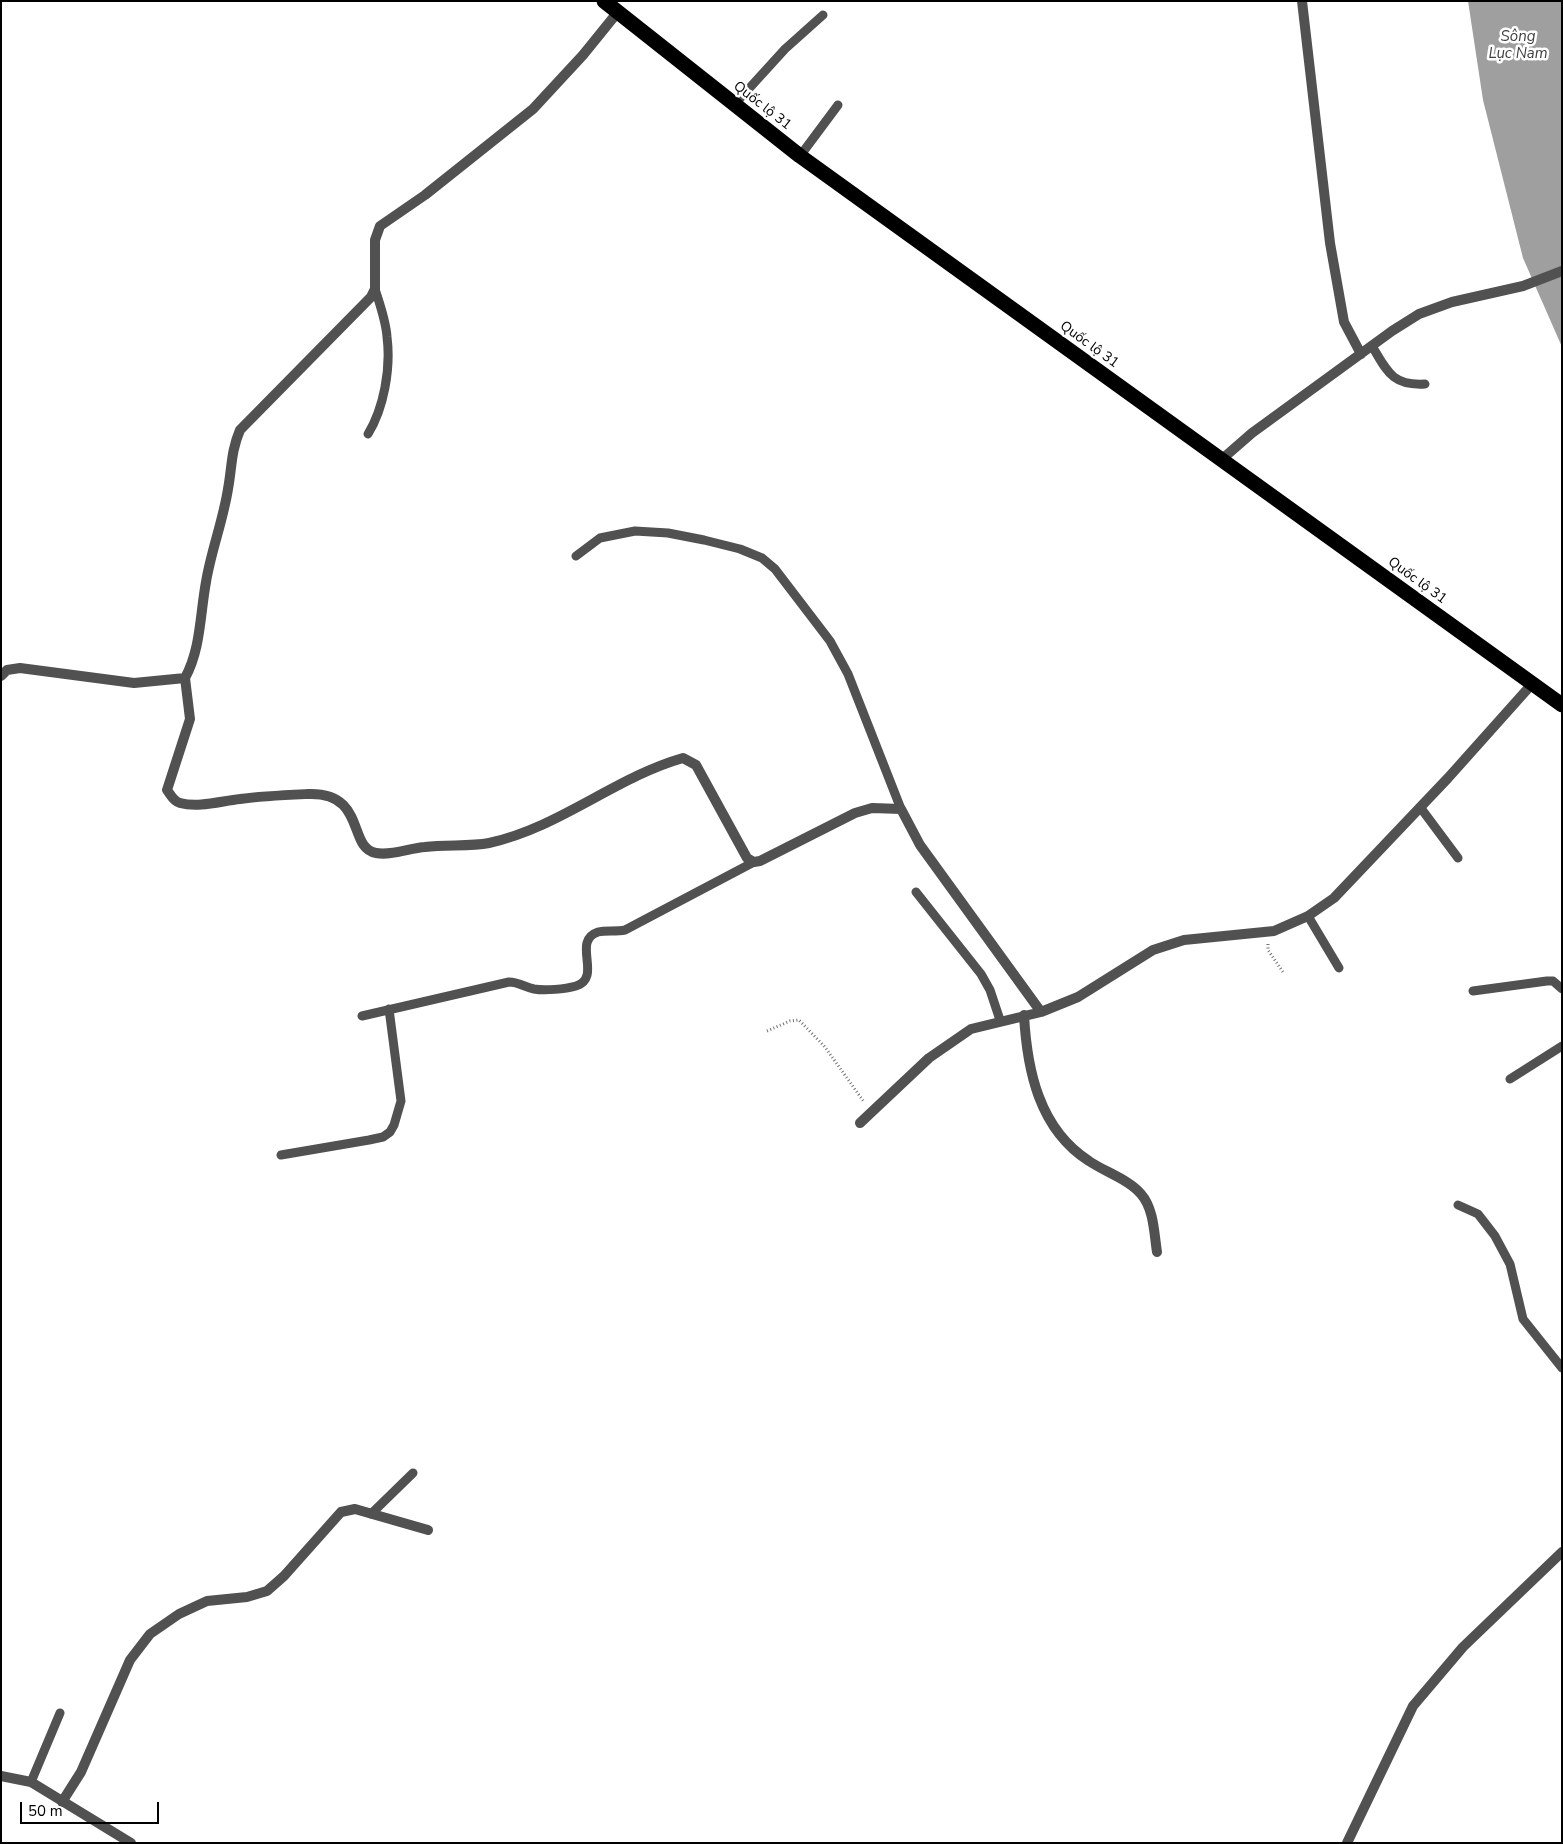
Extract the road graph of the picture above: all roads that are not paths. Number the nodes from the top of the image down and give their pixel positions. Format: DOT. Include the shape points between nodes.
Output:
graph roads {
  1 [pos="604,1"];
  2 [pos="1302,1"];
  3 [pos="617,13"];
  4 [pos="823,15"];
  5 [pos="838,104"];
  6 [pos="734,105"];
  7 [pos="800,156"];
  8 [pos="1562,272"];
  9 [pos="375,289"];
  10 [pos="1372,346"];
  11 [pos="1361,354"];
  12 [pos="1425,384"];
  13 [pos="368,434"];
  14 [pos="1221,460"];
  15 [pos="576,556"];
  16 [pos="1,676"];
  17 [pos="185,678"];
  18 [pos="1532,684"];
  19 [pos="1562,705"];
  20 [pos="1420,807"];
  21 [pos="901,809"];
  22 [pos="1458,858"];
  23 [pos="754,862"];
  24 [pos="916,892"];
  25 [pos="1308,916"];
  26 [pos="1339,968"];
  27 [pos="1562,989"];
  28 [pos="1472,991"];
  29 [pos="389,1009"];
  30 [pos="1041,1012"];
  31 [pos="1024,1015"];
  32 [pos="362,1016"];
  33 [pos="1000,1020"];
  34 [pos="1562,1046"];
  35 [pos="1510,1079"];
  36 [pos="860,1123"];
  37 [pos="281,1155"];
  38 [pos="1458,1205"];
  39 [pos="1157,1252"];
  40 [pos="1562,1368"];
  41 [pos="413,1473"];
  42 [pos="371,1514"];
  43 [pos="428,1530"];
  44 [pos="1562,1552"];
  45 [pos="60,1713"];
  46 [pos="1,1776"];
  47 [pos="31,1782"];
  48 [pos="62,1802"];
  49 [pos="131,1843"];
  50 [pos="1347,1843"];
  1 -- 3 [label="highway, Quốc lộ 31"];
  2 -- 11 [label="street" via="1330,243 1344,322"];
  3 -- 6 [label="highway, Quốc lộ 31"];
  3 -- 9 [label="street" via="584,55 533,109 380,226 375,240"];
  4 -- 6 [label="lane" via="784,49"];
  5 -- 7 [label="lane"];
  6 -- 7 [label="highway, Quốc lộ 31"];
  7 -- 14 [label="highway, Quốc lộ 31"];
  8 -- 10 [label="street" via="1419,314"];
  9 -- 13 [label="lane" via="388,351 381,405"];
  9 -- 17 [label="street" via="366,304 240,430 232,448 228,489 206,581 198,638"];
  10 -- 11 [label="street"];
  10 -- 12 [label="lane" via="1388,372 1399,382"];
  11 -- 14 [label="street" via="1252,433"];
  14 -- 18 [label="highway, Quốc lộ 31"];
  15 -- 21 [label="lane" via="600,538 635,531 704,540 762,558 775,569 830,641 848,674"];
  16 -- 17 [label="street" via="7,670 20,668 134,683"];
  17 -- 23 [label="street" via="190,720 167,790 180,803 209,804 325,795 338,799 345,806 366,848 382,853 424,846 489,843 534,827 610,792 655,766 683,758 696,765 747,858"];
  18 -- 19 [label="highway, Quốc lộ 31"];
  18 -- 20 [label="street"];
  20 -- 22 [label="lane"];
  20 -- 25 [label="street" via="1334,898"];
  21 -- 23 [label="street" via="872,808 855,813"];
  21 -- 30 [label="street" via="920,845"];
  23 -- 29 [label="lane" via="625,930 593,934 585,951 588,975 576,986 535,989 508,982"];
  24 -- 33 [label="lane" via="981,974"];
  25 -- 26 [label="lane"];
  25 -- 30 [label="street" via="1274,930 1184,940 1153,950 1078,997"];
  27 -- 28 [label="lane" via="1553,981 1547,981"];
  29 -- 32 [label="lane"];
  29 -- 37 [label="lane" via="401,1101 390,1132 369,1140"];
  30 -- 31 [label="street"];
  31 -- 33 [label="street"];
  31 -- 39 [label="street" via="1026,1052 1034,1085 1054,1128 1088,1160 1140,1193 1150,1211"];
  33 -- 36 [label="street" via="971,1029 929,1058"];
  34 -- 35 [label="lane"];
  38 -- 40 [label="lane" via="1478,1214 1495,1236 1510,1264 1523,1319"];
  41 -- 42 [label="lane"];
  42 -- 43 [label="street"];
  42 -- 48 [label="street" via="355,1508 341,1512 267,1591 247,1597 207,1601 179,1614 150,1634 130,1660 81,1772"];
  44 -- 50 [label="street" via="1463,1647 1413,1706"];
  45 -- 47 [label="lane"];
  46 -- 47 [label="street"];
  47 -- 48 [label="street"];
  48 -- 49 [label="street"];
}
